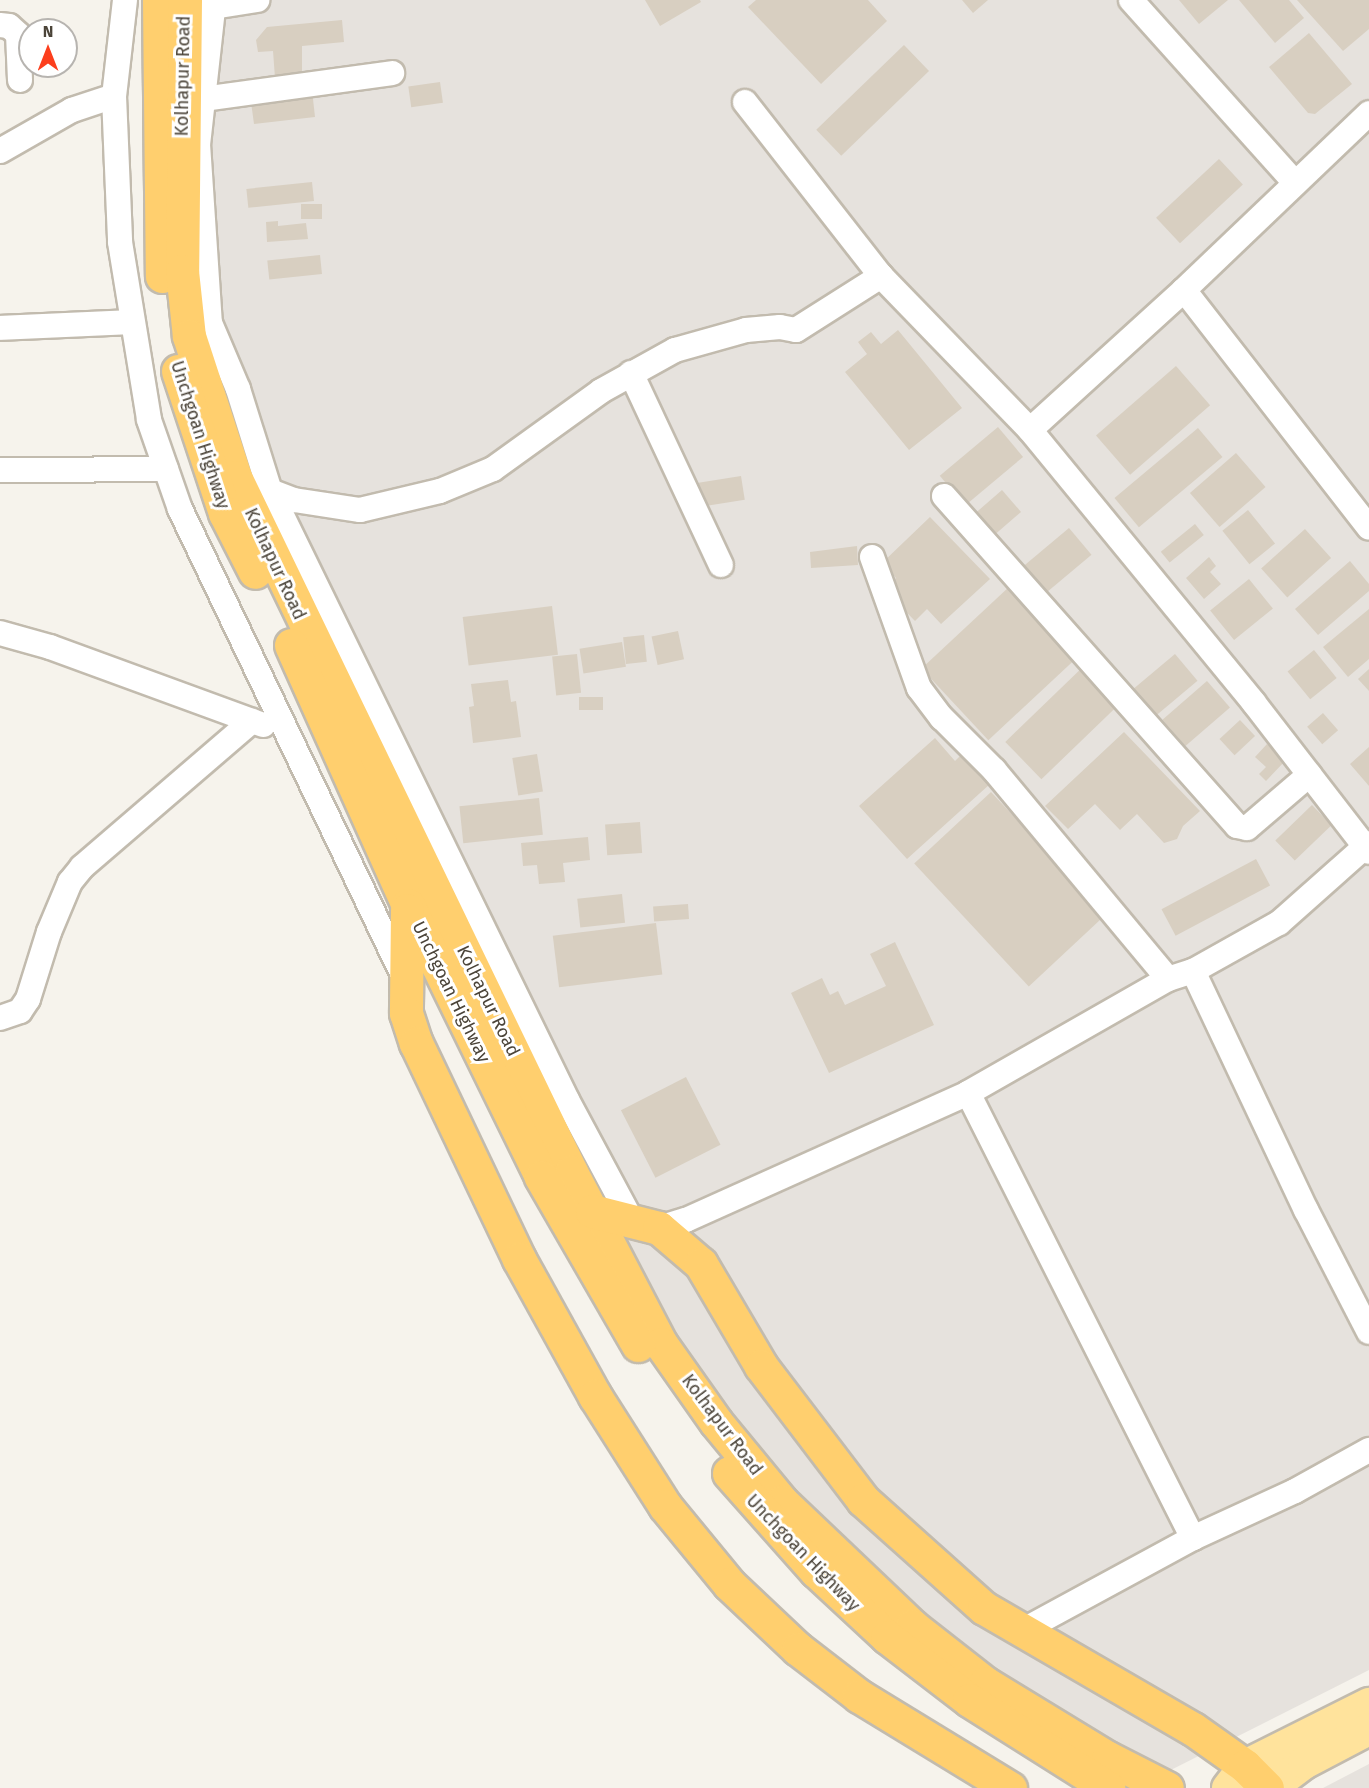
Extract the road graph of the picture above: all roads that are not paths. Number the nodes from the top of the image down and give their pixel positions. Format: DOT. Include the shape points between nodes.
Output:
graph roads {
  1 [pos="125,0"];
  2 [pos="159,0"];
  3 [pos="257,0"];
  4 [pos="1131,0"];
  5 [pos="204,2"];
  6 [pos="0,25"];
  7 [pos="392,73"];
  8 [pos="20,80"];
  9 [pos="114,96"];
  10 [pos="203,99"];
  11 [pos="745,102"];
  12 [pos="1369,113"];
  13 [pos="0,151"];
  14 [pos="1296,183"];
  15 [pos="881,276"];
  16 [pos="1184,290"];
  17 [pos="132,322"];
  18 [pos="0,328"];
  19 [pos="631,373"];
  20 [pos="1030,430"];
  21 [pos="166,469"];
  22 [pos="0,470"];
  23 [pos="270,491"];
  24 [pos="944,496"];
  25 [pos="1369,528"];
  26 [pos="872,557"];
  27 [pos="721,565"];
  28 [pos="0,633"];
  29 [pos="252,721"];
  30 [pos="286,731"];
  31 [pos="1309,775"];
  32 [pos="1368,848"];
  33 [pos="408,904"];
  34 [pos="1193,971"];
  35 [pos="1168,979"];
  36 [pos="405,980"];
  37 [pos="0,1018"];
  38 [pos="968,1093"];
  39 [pos="592,1211"];
  40 [pos="646,1225"];
  41 [pos="1369,1332"];
  42 [pos="1369,1450"];
  43 [pos="1193,1538"];
  44 [pos="1020,1632"];
  45 [pos="1369,1704"];
  46 [pos="1369,1730"];
  47 [pos="1253,1782"];
  48 [pos="1010,1788"];
  49 [pos="1108,1788"];
  50 [pos="1167,1788"];
  1 -- 9 [label="street"];
  2 -- 33 [label="highway, Unchgoan Highway" via="159,232 164,307 173,357 225,513 274,607"];
  3 -- 5 [label="street"];
  4 -- 14 [label="street"];
  5 -- 10 [label="street"];
  5 -- 39 [label="highway, Kolhapur Road" via="182,271 189,336 235,477 293,604"];
  6 -- 8 [label="street" via="9,26 18,34"];
  7 -- 10 [label="street"];
  9 -- 13 [label="street" via="72,110"];
  9 -- 17 [label="street" via="120,242"];
  10 -- 23 [label="street" via="198,144 210,323 238,389"];
  11 -- 15 [label="street"];
  12 -- 14 [label="street"];
  14 -- 16 [label="street"];
  15 -- 19 [label="street" via="796,330 746,330 675,350"];
  15 -- 20 [label="street"];
  16 -- 20 [label="street"];
  16 -- 25 [label="street"];
  17 -- 18 [label="street"];
  17 -- 21 [label="street" via="149,420"];
  19 -- 23 [label="street" via="493,470 440,491 360,510 294,500"];
  19 -- 27 [label="street"];
  20 -- 31 [label="street"];
  21 -- 22 [label="street"];
  21 -- 30 [label="street" via="229,618"];
  23 -- 40 [label="street" via="557,1080"];
  24 -- 31 [label="street" via="1238,826 1246,828"];
  26 -- 35 [label="street" via="919,688 942,718 994,770"];
  28 -- 29 [label="street" via="50,647"];
  29 -- 30 [label="street"];
  29 -- 37 [label="street" via="82,867 70,882 49,932 28,999 20,1011"];
  30 -- 36 [label="street"];
  31 -- 32 [label="street"];
  32 -- 34 [label="street" via="1279,923"];
  33 -- 36 [label="highway"];
  33 -- 49 [label="highway, Unchgoan Highway" via="541,1177 649,1364 694,1430 760,1512 887,1637 969,1700"];
  34 -- 35 [label="street"];
  34 -- 41 [label="street" via="1306,1210"];
  35 -- 38 [label="street"];
  36 -- 48 [label="highway" via="406,1013 416,1043 519,1259 595,1396 665,1506 729,1584 798,1649 860,1696"];
  38 -- 40 [label="street" via="686,1220"];
  38 -- 43 [label="street"];
  39 -- 40 [label="highway"];
  39 -- 50 [label="highway, Kolhapur Road" via="661,1344 716,1422 782,1502 912,1626 985,1683 1108,1758"];
  40 -- 44 [label="highway" via="700,1264 761,1366 863,1500 984,1608"];
  42 -- 43 [label="street" via="1295,1491"];
  43 -- 44 [label="street"];
  44 -- 47 [label="highway" via="1193,1729"];
  45 -- 47 [label="main road"];
  46 -- 47 [label="main road" via="1304,1763"];
}
